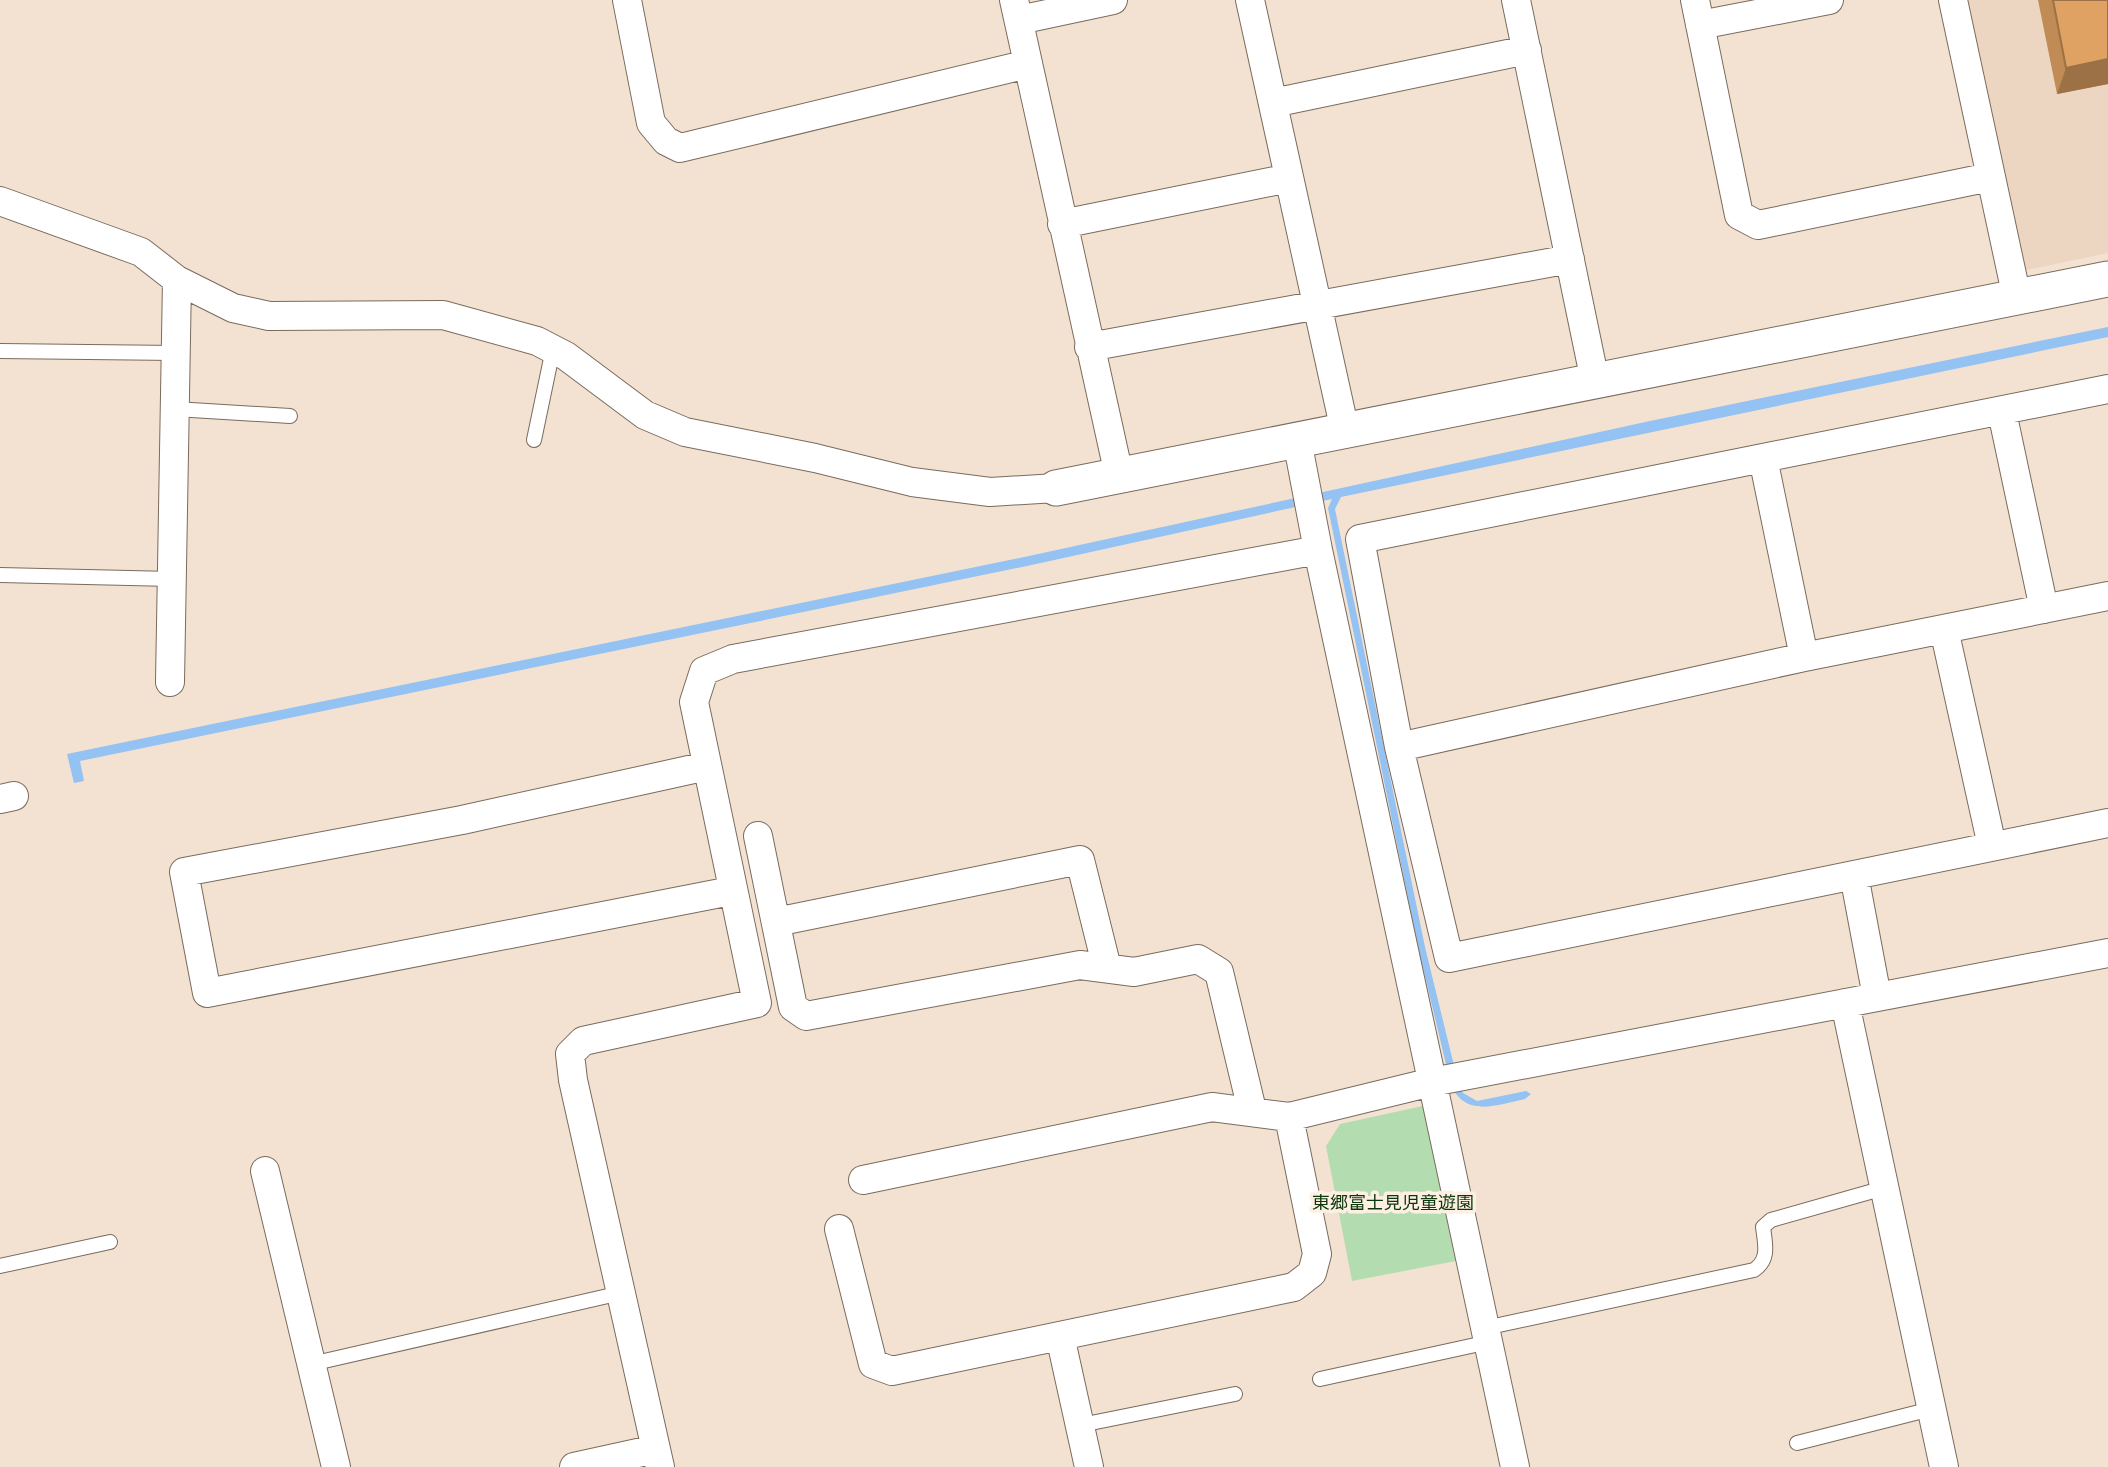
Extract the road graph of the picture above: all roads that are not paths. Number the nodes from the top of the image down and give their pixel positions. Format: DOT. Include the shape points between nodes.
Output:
graph roads {
  1 [pos="627,0"];
  2 [pos="1113,0"];
  3 [pos="1250,0"];
  4 [pos="1516,0"];
  5 [pos="1829,0"];
  6 [pos="1953,0"];
  7 [pos="1016,10"];
  8 [pos="1698,12"];
  9 [pos="1527,50"];
  10 [pos="1028,64"];
  11 [pos="1273,103"];
  12 [pos="1990,177"];
  13 [pos="1289,178"];
  14 [pos="0,201"];
  15 [pos="1062,224"];
  16 [pos="1570,259"];
  17 [pos="2108,279"];
  18 [pos="177,281"];
  19 [pos="2017,298"];
  20 [pos="1317,304"];
  21 [pos="1089,347"];
  22 [pos="553,349"];
  23 [pos="0,351"];
  24 [pos="176,353"];
  25 [pos="1595,381"];
  26 [pos="2108,389"];
  27 [pos="175,409"];
  28 [pos="2002,412"];
  29 [pos="290,416"];
  30 [pos="1345,431"];
  31 [pos="534,440"];
  32 [pos="1297,440"];
  33 [pos="1763,458"];
  34 [pos="1119,475"];
  35 [pos="1056,488"];
  36 [pos="1318,550"];
  37 [pos="0,575"];
  38 [pos="172,579"];
  39 [pos="2108,596"];
  40 [pos="2044,609"];
  41 [pos="1944,629"];
  42 [pos="1804,657"];
  43 [pos="170,682"];
  44 [pos="1399,747"];
  45 [pos="707,766"];
  46 [pos="2108,822"];
  47 [pos="758,836"];
  48 [pos="1992,846"];
  49 [pos="1854,875"];
  50 [pos="731,891"];
  51 [pos="776,922"];
  52 [pos="2108,953"];
  53 [pos="1107,968"];
  54 [pos="1877,997"];
  55 [pos="1845,1003"];
  56 [pos="1432,1082"];
  57 [pos="1252,1110"];
  58 [pos="1289,1117"];
  59 [pos="265,1171"];
  60 [pos="863,1180"];
  61 [pos="1884,1188"];
  62 [pos="839,1229"];
  63 [pos="110,1242"];
  64 [pos="0,1266"];
  65 [pos="621,1293"];
  66 [pos="1487,1335"];
  67 [pos="1060,1336"];
  68 [pos="311,1364"];
  69 [pos="1320,1379"];
  70 [pos="1235,1394"];
  71 [pos="1931,1409"];
  72 [pos="1081,1425"];
  73 [pos="1797,1443"];
  74 [pos="658,1458"];
  75 [pos="336,1467"];
  76 [pos="574,1467"];
  77 [pos="1089,1467"];
  78 [pos="1516,1467"];
  79 [pos="1944,1467"];
  1 -- 10 [label="street" via="651,123 666,141 680,148"];
  2 -- 7 [label="street"];
  3 -- 11 [label="street"];
  4 -- 9 [label="street"];
  5 -- 8 [label="street"];
  6 -- 12 [label="street"];
  7 -- 10 [label="street"];
  8 -- 12 [label="street" via="1739,215 1758,225"];
  9 -- 11 [label="street"];
  9 -- 16 [label="street"];
  10 -- 15 [label="street"];
  11 -- 13 [label="street"];
  12 -- 19 [label="street"];
  13 -- 15 [label="street"];
  13 -- 20 [label="street"];
  14 -- 18 [label="street" via="141,252"];
  15 -- 21 [label="street"];
  16 -- 20 [label="street"];
  16 -- 25 [label="street"];
  17 -- 19 [label="street"];
  18 -- 22 [label="street" via="233,308 269,316 443,315"];
  18 -- 24 [label="street"];
  19 -- 25 [label="street"];
  20 -- 21 [label="street"];
  20 -- 30 [label="street"];
  21 -- 34 [label="street"];
  22 -- 31 [label="lane"];
  22 -- 35 [label="street" via="645,415 685,432 912,482 990,492"];
  23 -- 24 [label="lane"];
  24 -- 27 [label="street"];
  25 -- 30 [label="street"];
  26 -- 28 [label="street"];
  27 -- 29 [label="lane"];
  27 -- 38 [label="street"];
  28 -- 33 [label="street"];
  28 -- 40 [label="street"];
  30 -- 32 [label="street"];
  32 -- 34 [label="street"];
  32 -- 36 [label="street"];
  33 -- 42 [label="street"];
  33 -- 44 [label="street" via="1360,538"];
  34 -- 35 [label="street"];
  36 -- 45 [label="street" via="716,665 704,671 694,702"];
  36 -- 56 [label="street"];
  37 -- 38 [label="lane"];
  38 -- 43 [label="street"];
  39 -- 40 [label="street"];
  40 -- 41 [label="street"];
  41 -- 42 [label="street"];
  41 -- 48 [label="street"];
  42 -- 44 [label="street"];
  44 -- 49 [label="street" via="1450,958"];
  45 -- 50 [label="street"];
  45 -- 50 [label="street" via="462,820 184,872 207,993"];
  46 -- 48 [label="street"];
  47 -- 51 [label="street"];
  48 -- 49 [label="street"];
  49 -- 54 [label="street"];
  50 -- 65 [label="street" via="757,1003 583,1041 570,1054"];
  51 -- 53 [label="street" via="793,1007 806,1016 1080,965"];
  51 -- 53 [label="street" via="1080,860"];
  52 -- 54 [label="street"];
  53 -- 57 [label="street" via="1135,972 1198,959 1219,972"];
  54 -- 55 [label="street"];
  55 -- 56 [label="street"];
  55 -- 61 [label="street"];
  56 -- 58 [label="street"];
  56 -- 66 [label="street"];
  57 -- 58 [label="street"];
  57 -- 60 [label="street" via="1212,1107"];
  58 -- 67 [label="street" via="1317,1254 1312,1273 1294,1287"];
  59 -- 68 [label="street"];
  61 -- 66 [label="lane" via="1771,1220 1763,1227 1763,1264 1754,1270"];
  61 -- 71 [label="street"];
  62 -- 67 [label="street" via="873,1364 892,1371"];
  63 -- 64 [label="lane"];
  65 -- 68 [label="lane"];
  65 -- 74 [label="street"];
  66 -- 69 [label="lane"];
  66 -- 78 [label="street"];
  67 -- 72 [label="street"];
  68 -- 75 [label="street"];
  70 -- 72 [label="lane"];
  71 -- 73 [label="lane"];
  71 -- 79 [label="street"];
  72 -- 77 [label="street"];
  74 -- 76 [label="street"];
}
